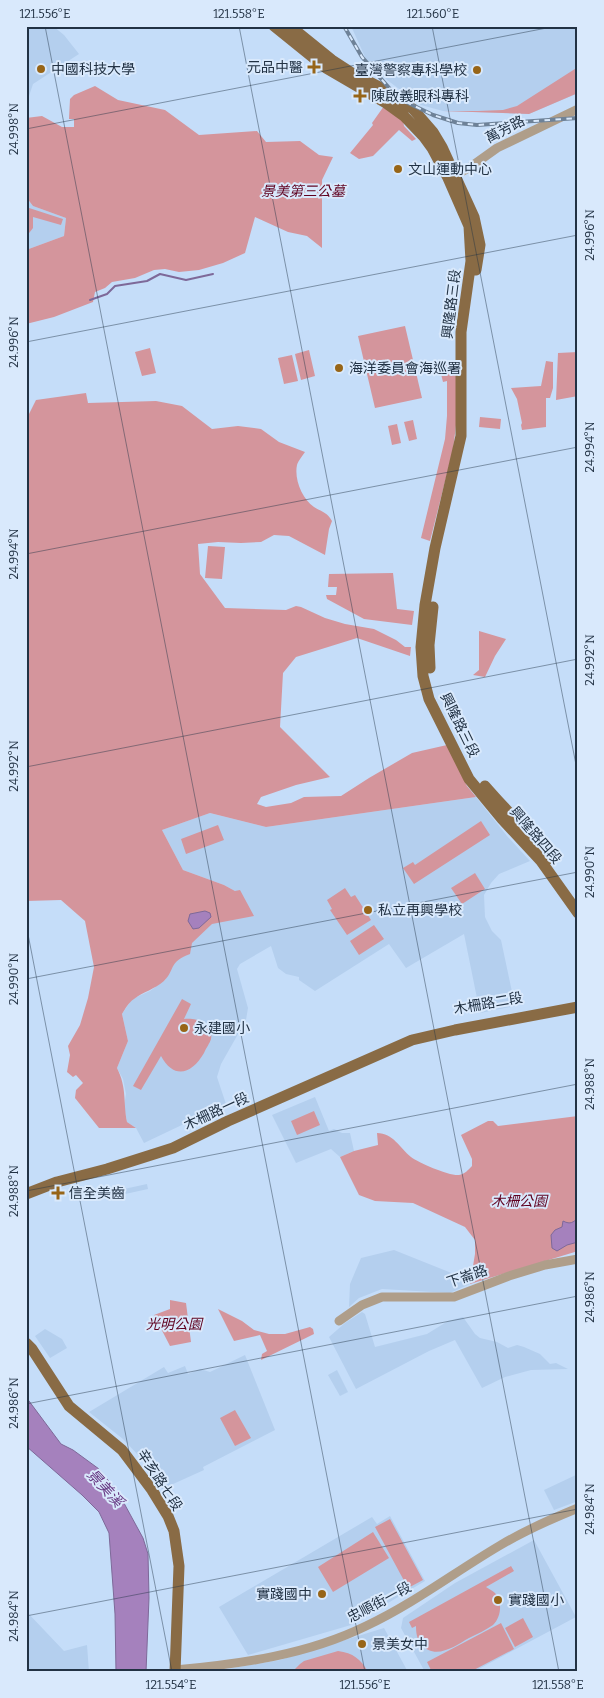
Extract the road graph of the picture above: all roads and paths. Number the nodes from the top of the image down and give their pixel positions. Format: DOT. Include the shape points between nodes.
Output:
graph roads {
  1 [pos="274,26"];
  2 [pos="290,26"];
  3 [pos="578,110"];
  4 [pos="452,177"];
  5 [pos="472,776"];
  6 [pos="578,901"];
  7 [pos="578,913"];
  8 [pos="578,1001"];
  9 [pos="578,1007"];
  10 [pos="408,1038"];
  11 [pos="26,1186"];
  12 [pos="26,1194"];
  13 [pos="578,1259"];
  14 [pos="339,1321"];
  15 [pos="26,1343"];
  16 [pos="578,1508"];
  17 [pos="175,1671"];
  1 -- 4 [label="main road, 興隆路三段" via="326,68 404,116 424,137"];
  2 -- 4 [label="main road, 興隆路三段" via="332,60 413,109 433,132"];
  3 -- 4 [label="street, 萬芳路" via="497,148"];
  4 -- 5 [label="main road, 興隆路三段" via="469,226 471,261 461,332 462,421 435,548 420,647 429,699"];
  5 -- 6 [label="main road, 興隆路四段" via="531,836"];
  5 -- 7 [label="main road, 興隆路四段" via="502,819 541,860"];
  8 -- 10 [label="main road, 木柵路二段" via="462,1022 426,1030"];
  9 -- 10 [label="main road, 木柵路二段"];
  10 -- 11 [label="main road, 木柵路一段" via="170,1142"];
  10 -- 12 [label="main road, 木柵路一段" via="173,1148"];
  13 -- 14 [label="street, 下崙路" via="545,1265 454,1297 382,1297 362,1305"];
  15 -- 17 [label="main road, 辛亥路七段" via="69,1406 122,1450 168,1516 174,1531 179,1566"];
  16 -- 17 [label="street, 忠順街一段" via="517,1536 384,1617 343,1636 266,1658"];
}
